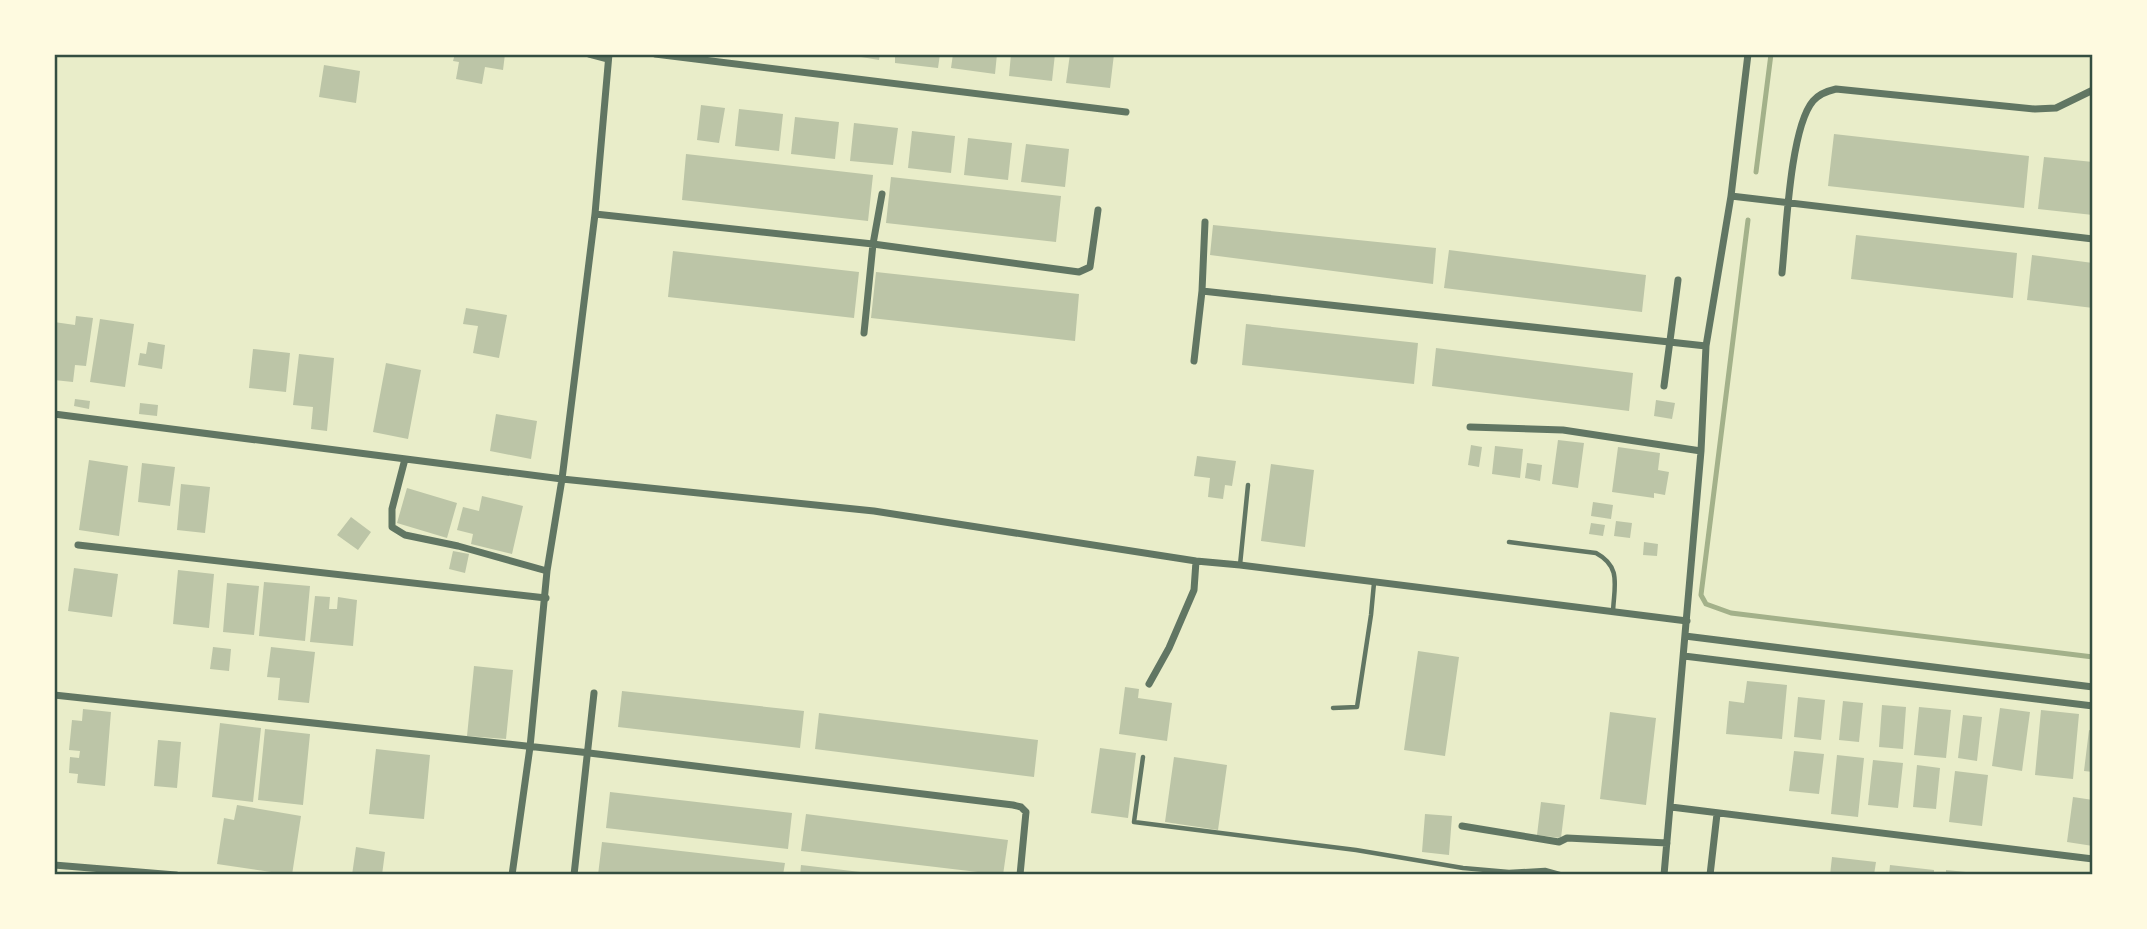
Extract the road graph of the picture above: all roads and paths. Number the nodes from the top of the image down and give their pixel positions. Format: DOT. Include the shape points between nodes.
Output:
graph roads {
  1 [pos="589,54"];
  2 [pos="655,54"];
  3 [pos="1748,54"];
  4 [pos="608,57"];
  5 [pos="2093,90"];
  6 [pos="1126,112"];
  7 [pos="881,194"];
  8 [pos="1731,196"];
  9 [pos="1790,201"];
  10 [pos="1098,210"];
  11 [pos="596,214"];
  12 [pos="1205,222"];
  13 [pos="2093,239"];
  14 [pos="873,244"];
  15 [pos="1782,272"];
  16 [pos="1678,280"];
  17 [pos="1202,291"];
  18 [pos="864,333"];
  19 [pos="1670,341"];
  20 [pos="1706,346"];
  21 [pos="1194,360"];
  22 [pos="1664,386"];
  23 [pos="54,414"];
  24 [pos="1470,426"];
  25 [pos="1701,450"];
  26 [pos="405,459"];
  27 [pos="562,479"];
  28 [pos="1248,485"];
  29 [pos="1509,542"];
  30 [pos="78,545"];
  31 [pos="1196,561"];
  32 [pos="1240,565"];
  33 [pos="547,571"];
  34 [pos="1374,583"];
  35 [pos="546,598"];
  36 [pos="1613,612"];
  37 [pos="1687,621"];
  38 [pos="1685,636"];
  39 [pos="1684,656"];
  40 [pos="1149,684"];
  41 [pos="2093,687"];
  42 [pos="594,693"];
  43 [pos="54,695"];
  44 [pos="2093,706"];
  45 [pos="1333,708"];
  46 [pos="530,747"];
  47 [pos="587,752"];
  48 [pos="1143,757"];
  49 [pos="1671,807"];
  50 [pos="1717,814"];
  51 [pos="1462,826"];
  52 [pos="1667,843"];
  53 [pos="2093,859"];
  54 [pos="54,865"];
  55 [pos="176,875"];
  56 [pos="512,875"];
  57 [pos="574,875"];
  58 [pos="1020,875"];
  59 [pos="1563,875"];
  60 [pos="1664,875"];
  61 [pos="1710,875"];
  1 -- 4 [label="street"];
  2 -- 6 [label="street"];
  3 -- 8 [label="street"];
  4 -- 11 [label="street"];
  5 -- 9 [label="street" via="2056,108 2035,109 1836,89 1824,92 1808,108 1797,137"];
  7 -- 14 [label="street"];
  8 -- 9 [label="street"];
  8 -- 20 [label="street"];
  9 -- 13 [label="street"];
  9 -- 15 [label="street"];
  10 -- 14 [label="street" via="1090,267 1079,272"];
  11 -- 14 [label="street"];
  11 -- 27 [label="street"];
  12 -- 17 [label="street"];
  14 -- 18 [label="street"];
  16 -- 19 [label="street"];
  17 -- 19 [label="street"];
  17 -- 21 [label="street"];
  19 -- 20 [label="street"];
  19 -- 22 [label="street"];
  20 -- 25 [label="street"];
  23 -- 26 [label="street"];
  24 -- 25 [label="street" via="1563,430"];
  25 -- 37 [label="street"];
  26 -- 27 [label="street"];
  26 -- 33 [label="street" via="392,527 405,535"];
  27 -- 31 [label="street" via="874,511"];
  27 -- 33 [label="street"];
  28 -- 32 [label="lane"];
  29 -- 36 [label="lane" via="1596,553 1608,559 1615,571"];
  30 -- 35 [label="street"];
  31 -- 32 [label="street"];
  31 -- 40 [label="street" via="1194,590"];
  32 -- 34 [label="street"];
  33 -- 35 [label="street"];
  34 -- 36 [label="street"];
  34 -- 45 [label="lane" via="1357,707"];
  35 -- 46 [label="street"];
  36 -- 37 [label="street"];
  37 -- 38 [label="street"];
  38 -- 39 [label="street"];
  38 -- 41 [label="street"];
  39 -- 44 [label="street"];
  39 -- 49 [label="street"];
  42 -- 47 [label="street"];
  43 -- 46 [label="street"];
  46 -- 47 [label="street"];
  46 -- 56 [label="street"];
  47 -- 57 [label="street"];
  47 -- 58 [label="street" via="1021,807 1026,812"];
  48 -- 59 [label="lane" via="1134,822 1463,868 1545,870"];
  49 -- 50 [label="street"];
  49 -- 52 [label="street"];
  50 -- 53 [label="street"];
  50 -- 61 [label="street"];
  51 -- 52 [label="street" via="1559,842 1567,838"];
  52 -- 60 [label="street"];
  54 -- 55 [label="street"];
}
